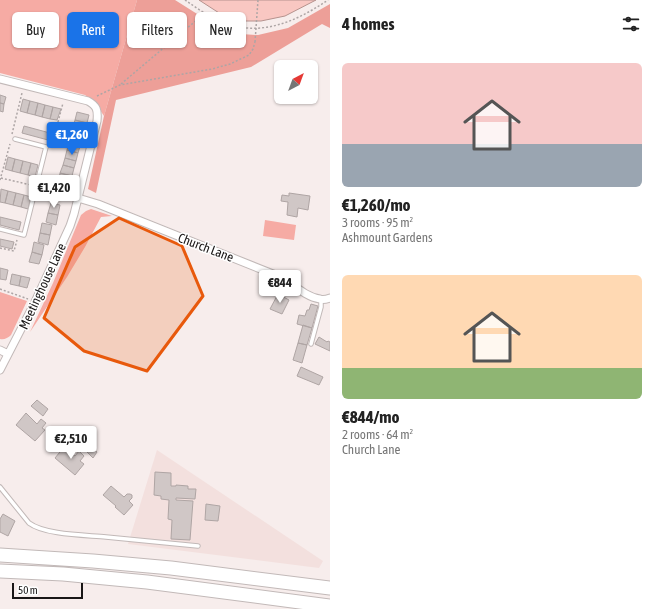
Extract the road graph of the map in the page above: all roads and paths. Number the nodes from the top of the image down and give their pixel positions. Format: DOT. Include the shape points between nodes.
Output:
graph roads {
  1 [pos="185,0"];
  2 [pos="258,0"];
  3 [pos="328,0"];
  4 [pos="203,12"];
  5 [pos="195,21"];
  6 [pos="246,28"];
  7 [pos="0,79"];
  8 [pos="24,85"];
  9 [pos="120,85"];
  10 [pos="65,95"];
  11 [pos="88,101"];
  12 [pos="15,139"];
  13 [pos="46,146"];
  14 [pos="0,177"];
  15 [pos="0,180"];
  16 [pos="36,187"];
  17 [pos="78,198"];
  18 [pos="0,229"];
  19 [pos="18,233"];
  20 [pos="0,248"];
  21 [pos="0,289"];
  22 [pos="330,298"];
  23 [pos="321,299"];
  24 [pos="35,302"];
  25 [pos="311,344"];
  26 [pos="0,350"];
  27 [pos="8,354"];
  28 [pos="0,370"];
  29 [pos="0,487"];
  30 [pos="198,546"];
  31 [pos="0,555"];
  32 [pos="0,571"];
  33 [pos="330,588"];
  34 [pos="330,606"];
  1 -- 4 [label="path"];
  2 -- 9 [label="path, bridge" via="255,42 249,55 212,69"];
  3 -- 6 [label="path" via="277,26"];
  5 -- 9 [label="path"];
  7 -- 8 [label="street"];
  8 -- 10 [label="street"];
  8 -- 14 [label="path"];
  9 -- 11 [label="path"];
  10 -- 11 [label="street"];
  10 -- 13 [label="path" via="55,133 52,132"];
  11 -- 17 [label="street, Meetinghouse Lane" via="95,106 98,114"];
  12 -- 13 [label="lane"];
  13 -- 16 [label="lane"];
  14 -- 15 [label="path"];
  14 -- 16 [label="path"];
  16 -- 17 [label="lane"];
  16 -- 19 [label="lane" via="24,235"];
  17 -- 23 [label="street, Church Lane" via="259,268"];
  17 -- 24 [label="street, Meetinghouse Lane" via="64,240"];
  18 -- 19 [label="lane"];
  19 -- 20 [label="path" via="14,251"];
  21 -- 24 [label="path"];
  22 -- 23 [label="street, Church Lane"];
  23 -- 25 [label="lane"];
  24 -- 27 [label="street, Meetinghouse Lane"];
  26 -- 27 [label="street"];
  27 -- 28 [label="street, Meetinghouse Lane"];
  29 -- 30 [label="lane" via="29,523 40,529"];
  31 -- 33 [label="highway" via="171,568"];
  32 -- 34 [label="highway" via="147,582"];
}
